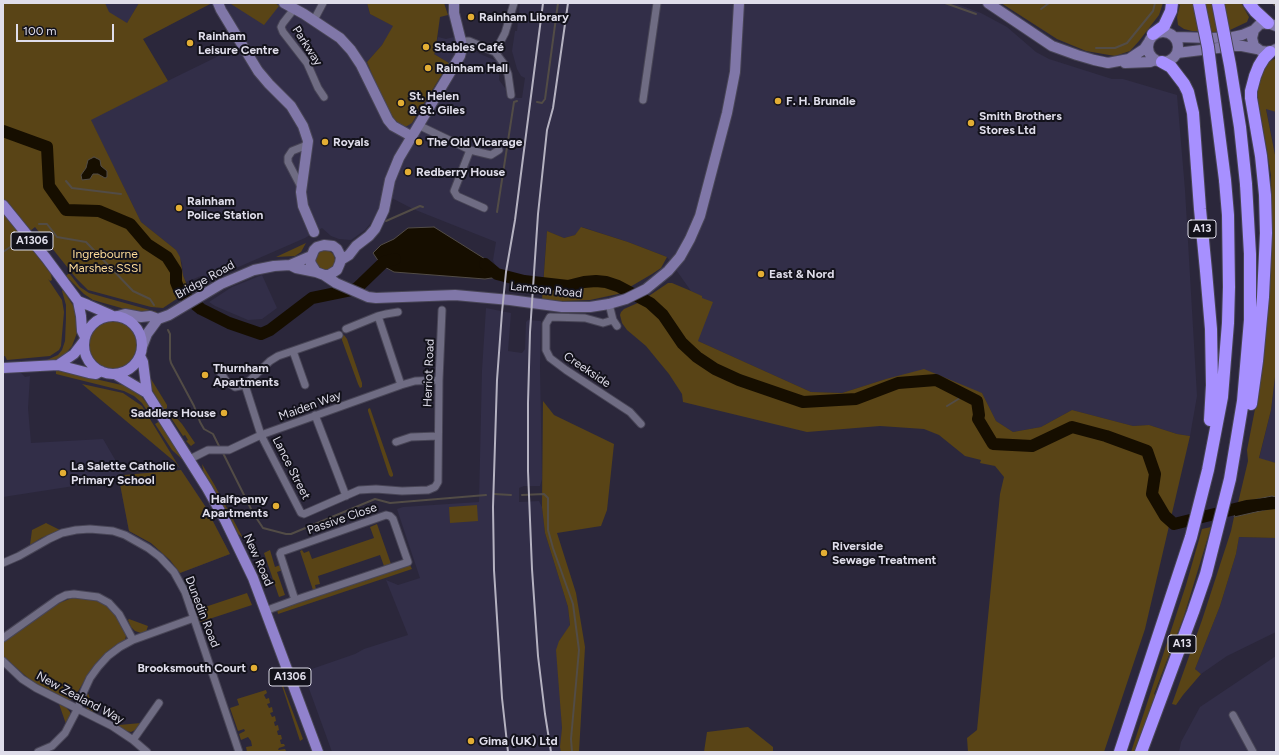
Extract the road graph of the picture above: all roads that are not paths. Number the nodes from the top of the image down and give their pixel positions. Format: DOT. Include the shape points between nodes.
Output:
graph roads {
  1 [pos="218,3"];
  2 [pos="284,3"];
  3 [pos="323,3"];
  4 [pos="454,3"];
  5 [pos="514,3"];
  6 [pos="657,3"];
  7 [pos="739,3"];
  8 [pos="988,3"];
  9 [pos="1172,3"];
  10 [pos="1199,3"];
  11 [pos="1218,3"];
  12 [pos="1249,3"];
  13 [pos="294,9"];
  14 [pos="314,20"];
  15 [pos="1272,25"];
  16 [pos="1254,30"];
  17 [pos="1175,37"];
  18 [pos="1150,39"];
  19 [pos="461,41"];
  20 [pos="1257,49"];
  21 [pos="1273,51"];
  22 [pos="495,52"];
  23 [pos="1177,53"];
  24 [pos="1158,61"];
  25 [pos="1119,62"];
  26 [pos="511,95"];
  27 [pos="324,97"];
  28 [pos="643,100"];
  29 [pos="418,125"];
  30 [pos="411,136"];
  31 [pos="307,145"];
  32 [pos="470,150"];
  33 [pos="499,150"];
  34 [pos="301,187"];
  35 [pos="3,205"];
  36 [pos="484,208"];
  37 [pos="314,232"];
  38 [pos="356,246"];
  39 [pos="332,247"];
  40 [pos="312,253"];
  41 [pos="340,263"];
  42 [pos="290,265"];
  43 [pos="320,273"];
  44 [pos="348,288"];
  45 [pos="78,301"];
  46 [pos="609,304"];
  47 [pos="442,310"];
  48 [pos="398,312"];
  49 [pos="115,315"];
  50 [pos="378,316"];
  51 [pos="158,320"];
  52 [pos="346,329"];
  53 [pos="340,335"];
  54 [pos="84,339"];
  55 [pos="293,351"];
  56 [pos="141,352"];
  57 [pos="58,365"];
  58 [pos="3,368"];
  59 [pos="218,370"];
  60 [pos="101,371"];
  61 [pos="115,374"];
  62 [pos="439,380"];
  63 [pos="245,385"];
  64 [pos="305,385"];
  65 [pos="401,385"];
  66 [pos="147,393"];
  67 [pos="315,415"];
  68 [pos="641,424"];
  69 [pos="261,435"];
  70 [pos="438,436"];
  71 [pos="396,442"];
  72 [pos="190,459"];
  73 [pos="1208,470"];
  74 [pos="1229,483"];
  75 [pos="346,496"];
  76 [pos="3,563"];
  77 [pos="295,600"];
  78 [pos="265,611"];
  79 [pos="194,618"];
  80 [pos="3,638"];
  81 [pos="133,640"];
  82 [pos="3,662"];
  83 [pos="159,702"];
  84 [pos="78,708"];
  85 [pos="1233,715"];
  86 [pos="133,740"];
  87 [pos="38,752"];
  88 [pos="147,752"];
  89 [pos="239,752"];
  90 [pos="318,752"];
  91 [pos="1120,752"];
  92 [pos="1141,752"];
  93 [pos="1253,752"];
  1 -- 31 [label="street" via="253,62 269,84 298,115 308,141"];
  2 -- 13 [label="street"];
  3 -- 14 [label="street"];
  4 -- 19 [label="street"];
  5 -- 22 [label="street" via="505,33"];
  6 -- 28 [label="street"];
  7 -- 46 [label="street, Lamson Road" via="735,72 700,216 680,257 663,275 626,299"];
  8 -- 25 [label="street" via="1052,46 1094,60"];
  9 -- 18 [label="highway" via="1164,26"];
  10 -- 73 [label="highway, A13, bridge" via="1208,46 1225,180 1229,250 1228,323 1222,397"];
  11 -- 74 [label="highway, A13, bridge" via="1240,127 1250,254 1250,320 1243,401"];
  12 -- 15 [label="highway"];
  13 -- 14 [label="street"];
  13 -- 27 [label="street, Parkway" via="283,23 282,32 307,63"];
  14 -- 30 [label="street" via="340,38 351,50 388,120 393,126"];
  15 -- 16 [label="street" via="1260,24"];
  16 -- 17 [label="street" via="1233,37"];
  16 -- 20 [label="street" via="1253,42"];
  17 -- 18 [label="street" via="1167,32 1157,32"];
  17 -- 23 [label="street"];
  18 -- 24 [label="street" via="1148,53"];
  18 -- 25 [label="street" via="1144,49 1135,56"];
  19 -- 22 [label="street" via="469,41"];
  19 -- 29 [label="street, Bridge Road" via="460,56"];
  20 -- 21 [label="street" via="1261,52"];
  20 -- 23 [label="street" via="1234,46"];
  21 -- 74 [label="highway, A13" via="1259,66 1251,91 1261,156 1266,214 1263,297 1258,354 1241,461"];
  22 -- 26 [label="street" via="508,74"];
  23 -- 24 [label="street" via="1171,60"];
  24 -- 25 [label="street" via="1127,64"];
  24 -- 73 [label="highway, A13" via="1171,66 1184,84 1193,113 1211,343 1212,408 1206,450"];
  29 -- 30 [label="street, Bridge Road"];
  29 -- 32 [label="street"];
  30 -- 38 [label="street, Bridge Road" via="390,180 384,210 375,229"];
  31 -- 34 [label="street"];
  31 -- 34 [label="street" via="292,151 288,157"];
  32 -- 33 [label="street" via="491,155"];
  32 -- 36 [label="street" via="454,191 457,196"];
  34 -- 37 [label="street" via="303,206"];
  35 -- 45 [label="main road, A1306"];
  37 -- 39 [label="street"];
  37 -- 40 [label="street"];
  38 -- 39 [label="street, Bridge Road"];
  38 -- 41 [label="street, Bridge Road"];
  39 -- 40 [label="street, Bridge Road" via="320,246"];
  39 -- 41 [label="street" via="340,254"];
  40 -- 42 [label="street, Bridge Road"];
  40 -- 43 [label="street" via="311,264"];
  41 -- 43 [label="street, Bridge Road" via="333,273"];
  41 -- 44 [label="street"];
  42 -- 43 [label="street, Bridge Road"];
  42 -- 51 [label="street, Bridge Road" via="248,272 221,284"];
  43 -- 44 [label="street, Lamson Road"];
  44 -- 46 [label="street, Lamson Road" via="364,296 381,298 455,295 562,307"];
  45 -- 49 [label="main road"];
  45 -- 54 [label="main road, A1306"];
  46 -- 68 [label="street, Creekside" via="615,323 603,323 588,318 550,317 546,324 545,347 554,362 630,412"];
  47 -- 62 [label="street, Herriot Road"];
  48 -- 50 [label="street"];
  49 -- 51 [label="street" via="150,316"];
  49 -- 54 [label="main road" via="100,318 93,323"];
  49 -- 56 [label="main road" via="130,321 139,330 142,339"];
  50 -- 52 [label="street"];
  50 -- 65 [label="street"];
  51 -- 56 [label="street, Bridge Road" via="147,334"];
  53 -- 55 [label="street"];
  54 -- 57 [label="main road" via="74,354"];
  54 -- 60 [label="main road" via="84,350 88,359"];
  55 -- 63 [label="street" via="270,361"];
  55 -- 64 [label="street"];
  56 -- 61 [label="main road" via="136,363"];
  56 -- 66 [label="main road, New Road / A1306"];
  57 -- 58 [label="main road"];
  57 -- 60 [label="main road" via="96,374"];
  59 -- 63 [label="street" via="226,381 235,387"];
  60 -- 61 [label="main road"];
  61 -- 66 [label="main road, New Road / A1306"];
  62 -- 65 [label="street, Maiden Way" via="415,381"];
  62 -- 70 [label="street, Herriot Road"];
  63 -- 69 [label="street"];
  65 -- 67 [label="street, Maiden Way"];
  66 -- 72 [label="main road, New Road / A1306"];
  67 -- 69 [label="street, Maiden Way"];
  67 -- 75 [label="street"];
  69 -- 72 [label="street, Maiden Way" via="228,450 208,450"];
  69 -- 75 [label="street, Lance Street" via="301,513"];
  70 -- 71 [label="street" via="411,437"];
  70 -- 75 [label="street, Lance Street" via="438,482 435,487 428,490 402,491 367,489"];
  72 -- 78 [label="main road, New Road / A1306" via="225,520 253,578"];
  73 -- 91 [label="highway, A13" via="1191,537"];
  74 -- 92 [label="highway, A13" via="1193,612"];
  76 -- 79 [label="street, Dunedin Road" via="49,539 69,532 90,529 126,535 160,557 174,572 185,592"];
  77 -- 77 [label="street, Passive Close" via="408,562 393,519 386,515 282,550 280,554"];
  77 -- 78 [label="street, Passive Close"];
  78 -- 90 [label="main road, New Road / A1306"];
  79 -- 81 [label="street"];
  79 -- 89 [label="street, Dunedin Road"];
  80 -- 81 [label="street" via="58,599 74,594 98,597 109,603 119,614"];
  81 -- 84 [label="street" via="114,652 98,667 84,691"];
  82 -- 84 [label="street, New Zealand Way" via="36,688"];
  83 -- 86 [label="street"];
  84 -- 86 [label="street, New Zealand Way"];
  84 -- 87 [label="street" via="59,740"];
  85 -- 93 [label="street"];
  86 -- 88 [label="street, New Zealand Way"];
}
